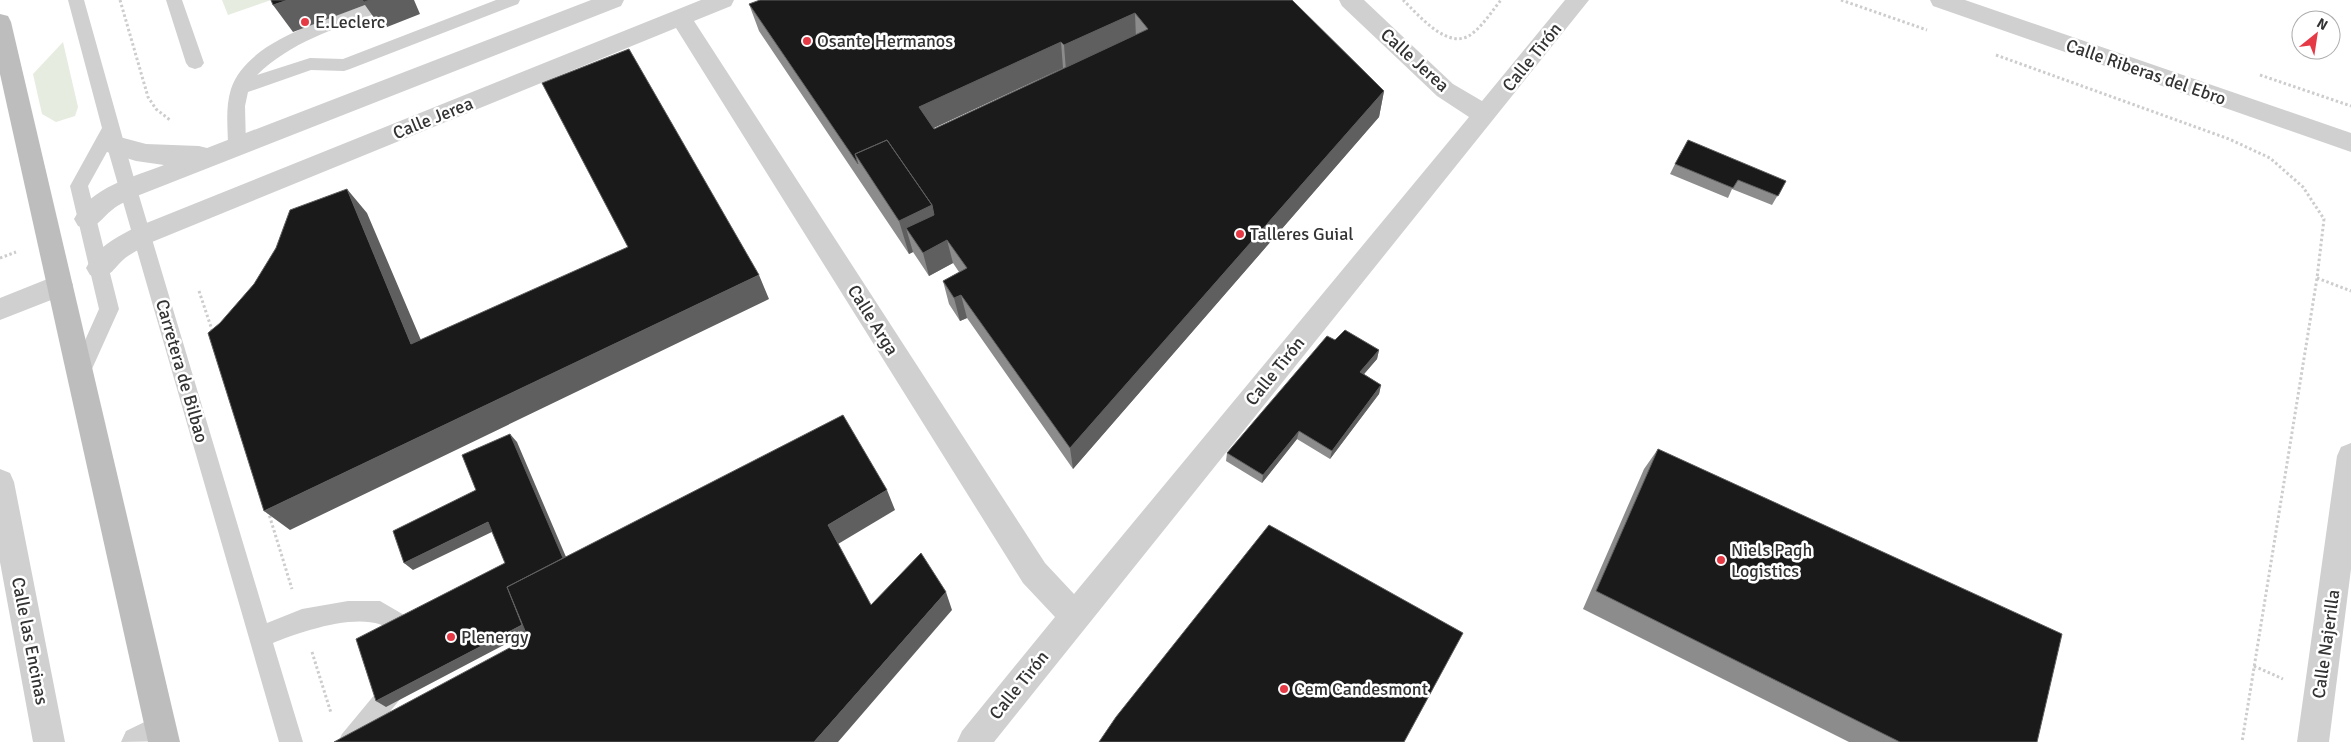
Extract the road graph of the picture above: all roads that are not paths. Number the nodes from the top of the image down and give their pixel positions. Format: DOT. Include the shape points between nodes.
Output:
graph roads {
  1 [pos="76,0"];
  2 [pos="174,0"];
  3 [pos="512,0"];
  4 [pos="613,0"];
  5 [pos="723,0"];
  6 [pos="1350,0"];
  7 [pos="1578,0"];
  8 [pos="1941,0"];
  9 [pos="371,9"];
  10 [pos="681,18"];
  11 [pos="0,22"];
  12 [pos="195,63"];
  13 [pos="240,88"];
  14 [pos="1485,114"];
  15 [pos="114,137"];
  16 [pos="2351,144"];
  17 [pos="226,151"];
  18 [pos="128,190"];
  19 [pos="87,219"];
  20 [pos="143,235"];
  21 [pos="100,268"];
  22 [pos="60,285"];
  23 [pos="0,309"];
  24 [pos="80,374"];
  25 [pos="2351,456"];
  26 [pos="0,482"];
  27 [pos="1075,616"];
  28 [pos="260,636"];
  29 [pos="154,738"];
  30 [pos="49,742"];
  31 [pos="291,742"];
  32 [pos="350,742"];
  33 [pos="973,742"];
  34 [pos="2313,742"];
  1 -- 15 [label="lane, Carretera de Bilbao"];
  2 -- 12 [label="lane"];
  3 -- 13 [label="lane" via="344,65 310,64"];
  4 -- 17 [label="street"];
  5 -- 10 [label="street, Calle Jerea"];
  6 -- 14 [label="street, Calle Jerea" via="1445,90"];
  7 -- 14 [label="street, Calle Tirón"];
  8 -- 16 [label="street, Calle Riberas del Ebro"];
  9 -- 13 [label="lane" via="277,49 258,63"];
  10 -- 20 [label="street, Calle Jerea"];
  10 -- 27 [label="street, Calle Arga" via="1034,573"];
  11 -- 22 [label="main road"];
  13 -- 17 [label="lane"];
  14 -- 27 [label="street, Calle Tirón"];
  15 -- 17 [label="street" via="130,152 158,156"];
  15 -- 18 [label="lane, Carretera de Bilbao"];
  15 -- 19 [label="lane" via="79,186"];
  17 -- 18 [label="street"];
  18 -- 19 [label="street" via="103,203"];
  18 -- 20 [label="lane, Carretera de Bilbao"];
  19 -- 21 [label="lane"];
  20 -- 21 [label="street, Calle Jerea" via="118,249"];
  20 -- 28 [label="lane, Carretera de Bilbao"];
  21 -- 24 [label="lane" via="109,309"];
  22 -- 23 [label="street"];
  22 -- 24 [label="main road"];
  24 -- 29 [label="main road"];
  25 -- 34 [label="street, Calle Najerilla"];
  26 -- 30 [label="street, Calle las Encinas"];
  27 -- 33 [label="street, Calle Tirón"];
  28 -- 31 [label="lane, Carretera de Bilbao"];
  28 -- 32 [label="lane" via="302,620 348,612 380,612 403,627 412,649 402,679"];
}
